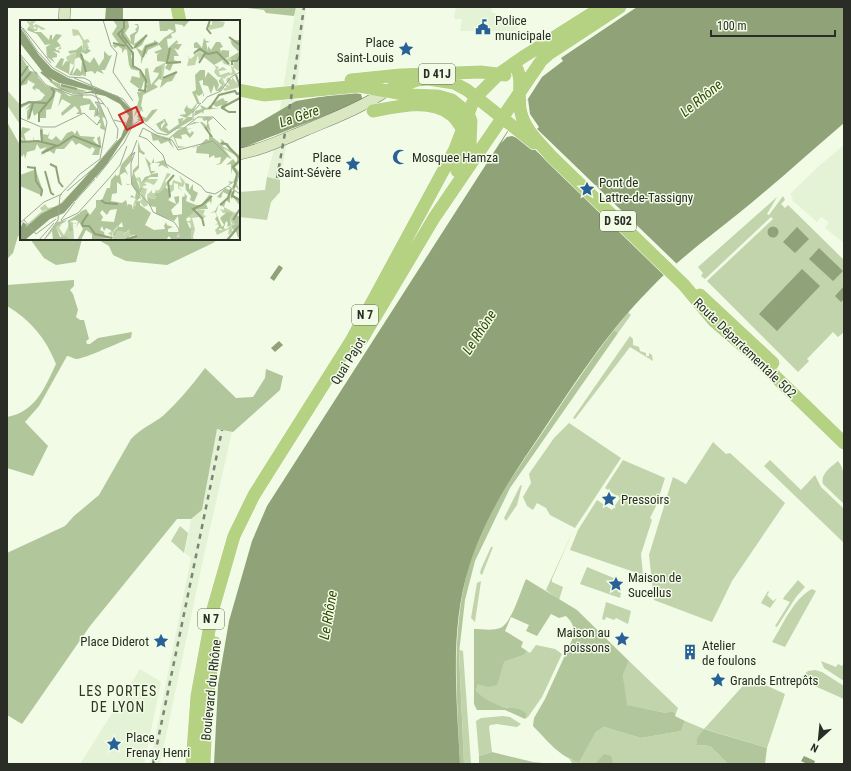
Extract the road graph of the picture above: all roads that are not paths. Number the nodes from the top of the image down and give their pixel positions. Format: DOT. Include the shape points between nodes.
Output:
graph roads {
  1 [pos="65,7"];
  2 [pos="177,7"];
  3 [pos="602,7"];
  4 [pos="620,7"];
  5 [pos="64,20"];
  6 [pos="180,20"];
  7 [pos="514,64"];
  8 [pos="500,74"];
  9 [pos="400,75"];
  10 [pos="363,79"];
  11 [pos="240,90"];
  12 [pos="309,90"];
  13 [pos="386,91"];
  14 [pos="476,97"];
  15 [pos="519,100"];
  16 [pos="403,106"];
  17 [pos="373,111"];
  18 [pos="468,113"];
  19 [pos="338,117"];
  20 [pos="506,120"];
  21 [pos="462,128"];
  22 [pos="240,154"];
  23 [pos="551,156"];
  24 [pos="434,218"];
  25 [pos="684,285"];
  26 [pos="844,433"];
  27 [pos="844,444"];
  28 [pos="254,495"];
  29 [pos="247,525"];
  30 [pos="192,764"];
  31 [pos="204,764"];
  1 -- 5 [label="main road"];
  2 -- 6 [label="main road"];
  3 -- 7 [label="main road, N 7"];
  4 -- 15 [label="main road, N 7" via="545,57"];
  7 -- 8 [label="main road, N 7"];
  7 -- 15 [label="main road" via="519,71"];
  8 -- 9 [label="main road, D 41J"];
  8 -- 14 [label="main road, N 7"];
  8 -- 15 [label="main road" via="512,77 516,82"];
  9 -- 10 [label="main road, D 41J"];
  9 -- 13 [label="main road"];
  10 -- 12 [label="main road, D 41J" via="339,80"];
  10 -- 13 [label="main road"];
  11 -- 12 [label="main road, D 41J" via="264,95"];
  12 -- 13 [label="main road, D 41J" via="360,86"];
  13 -- 14 [label="main road, D 41J" via="410,81 428,79 454,83"];
  13 -- 16 [label="main road"];
  13 -- 17 [label="main road"];
  13 -- 18 [label="main road" via="438,96 452,100"];
  13 -- 19 [label="main road" via="365,105"];
  14 -- 18 [label="main road, Quai Pajot / N 7"];
  14 -- 20 [label="main road"];
  15 -- 20 [label="main road, N 7"];
  15 -- 23 [label="main road, D 502" via="522,118"];
  16 -- 17 [label="main road"];
  16 -- 21 [label="main road" via="429,105 440,108 450,114"];
  17 -- 19 [label="main road"];
  18 -- 21 [label="main road, Quai Pajot / N 7"];
  18 -- 24 [label="main road" via="472,132 470,146"];
  19 -- 22 [label="main road"];
  20 -- 23 [label="main road, D 502"];
  20 -- 24 [label="main road, Quai Pajot / N 7"];
  21 -- 28 [label="main road, Quai Pajot / N 7" via="455,149 351,341"];
  23 -- 25 [label="main road, D 502"];
  24 -- 29 [label="main road, Quai Pajot / N 7"];
  25 -- 26 [label="main road, Route Départementale 502 / D 502" via="700,295 756,345"];
  25 -- 27 [label="main road, Route Départementale 502 / D 502" via="714,321 749,351"];
  28 -- 30 [label="main road, Boulevard du Rhône / N 7" via="234,536 213,609 197,696"];
  29 -- 31 [label="main road, Boulevard du Rhône / N 7" via="231,574 215,643 207,697"];
}
